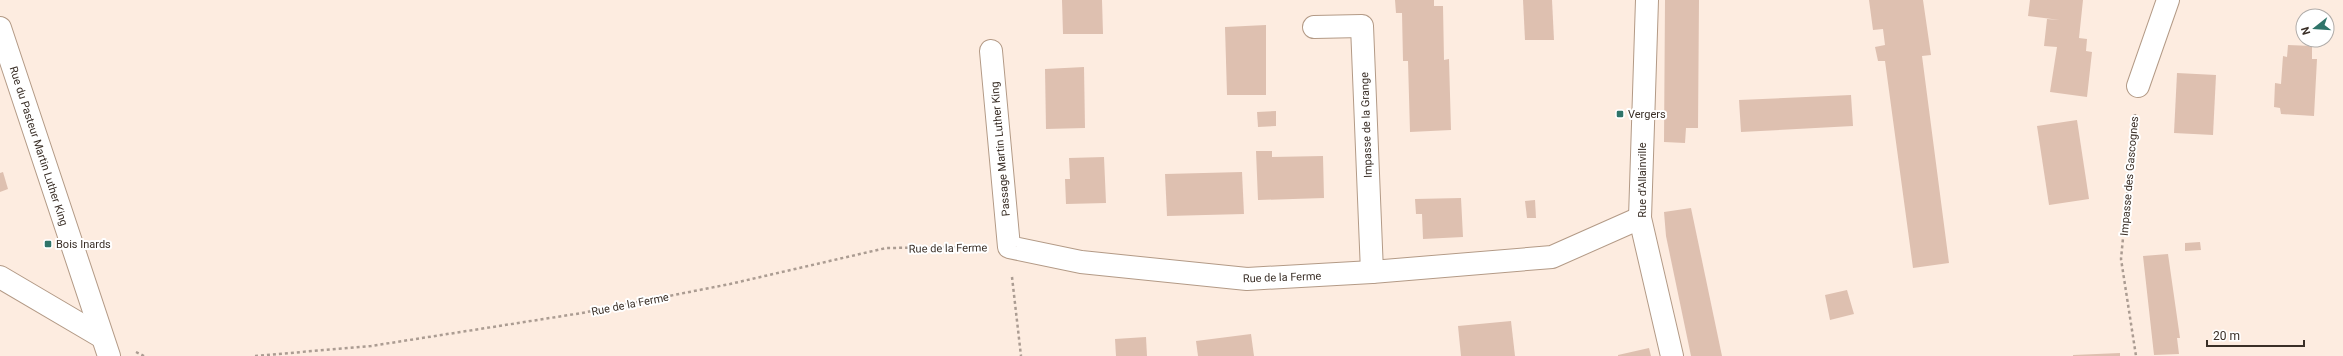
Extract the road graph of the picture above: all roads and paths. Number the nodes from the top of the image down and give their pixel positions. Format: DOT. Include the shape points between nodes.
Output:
graph roads {
  1 [pos="1647,0"];
  2 [pos="2168,0"];
  3 [pos="1314,27"];
  4 [pos="0,28"];
  5 [pos="991,50"];
  6 [pos="2138,86"];
  7 [pos="1640,218"];
  8 [pos="1009,247"];
  9 [pos="1372,272"];
  10 [pos="0,277"];
  11 [pos="106,346"];
  12 [pos="255,356"];
  13 [pos="1021,356"];
  14 [pos="1672,356"];
  15 [pos="2136,356"];
  1 -- 7 [label="street, Rue d'Allainville"];
  2 -- 6 [label="street"];
  3 -- 9 [label="street, Impasse de la Grange" via="1362,26"];
  4 -- 11 [label="street, Rue du Pasteur Martin Luther King"];
  5 -- 8 [label="street, Passage Martin Luther King"];
  6 -- 15 [label="path, Impasse des Gascognes" via="2121,259"];
  7 -- 9 [label="street, Rue de la Ferme" via="1552,257"];
  7 -- 14 [label="street, Rue d'Allainville"];
  8 -- 9 [label="street, Rue de la Ferme" via="1081,262 1247,280"];
  8 -- 12 [label="path, Rue de la Ferme" via="886,248 730,284 582,314 371,346"];
  8 -- 13 [label="path"];
  10 -- 11 [label="street"];
}
